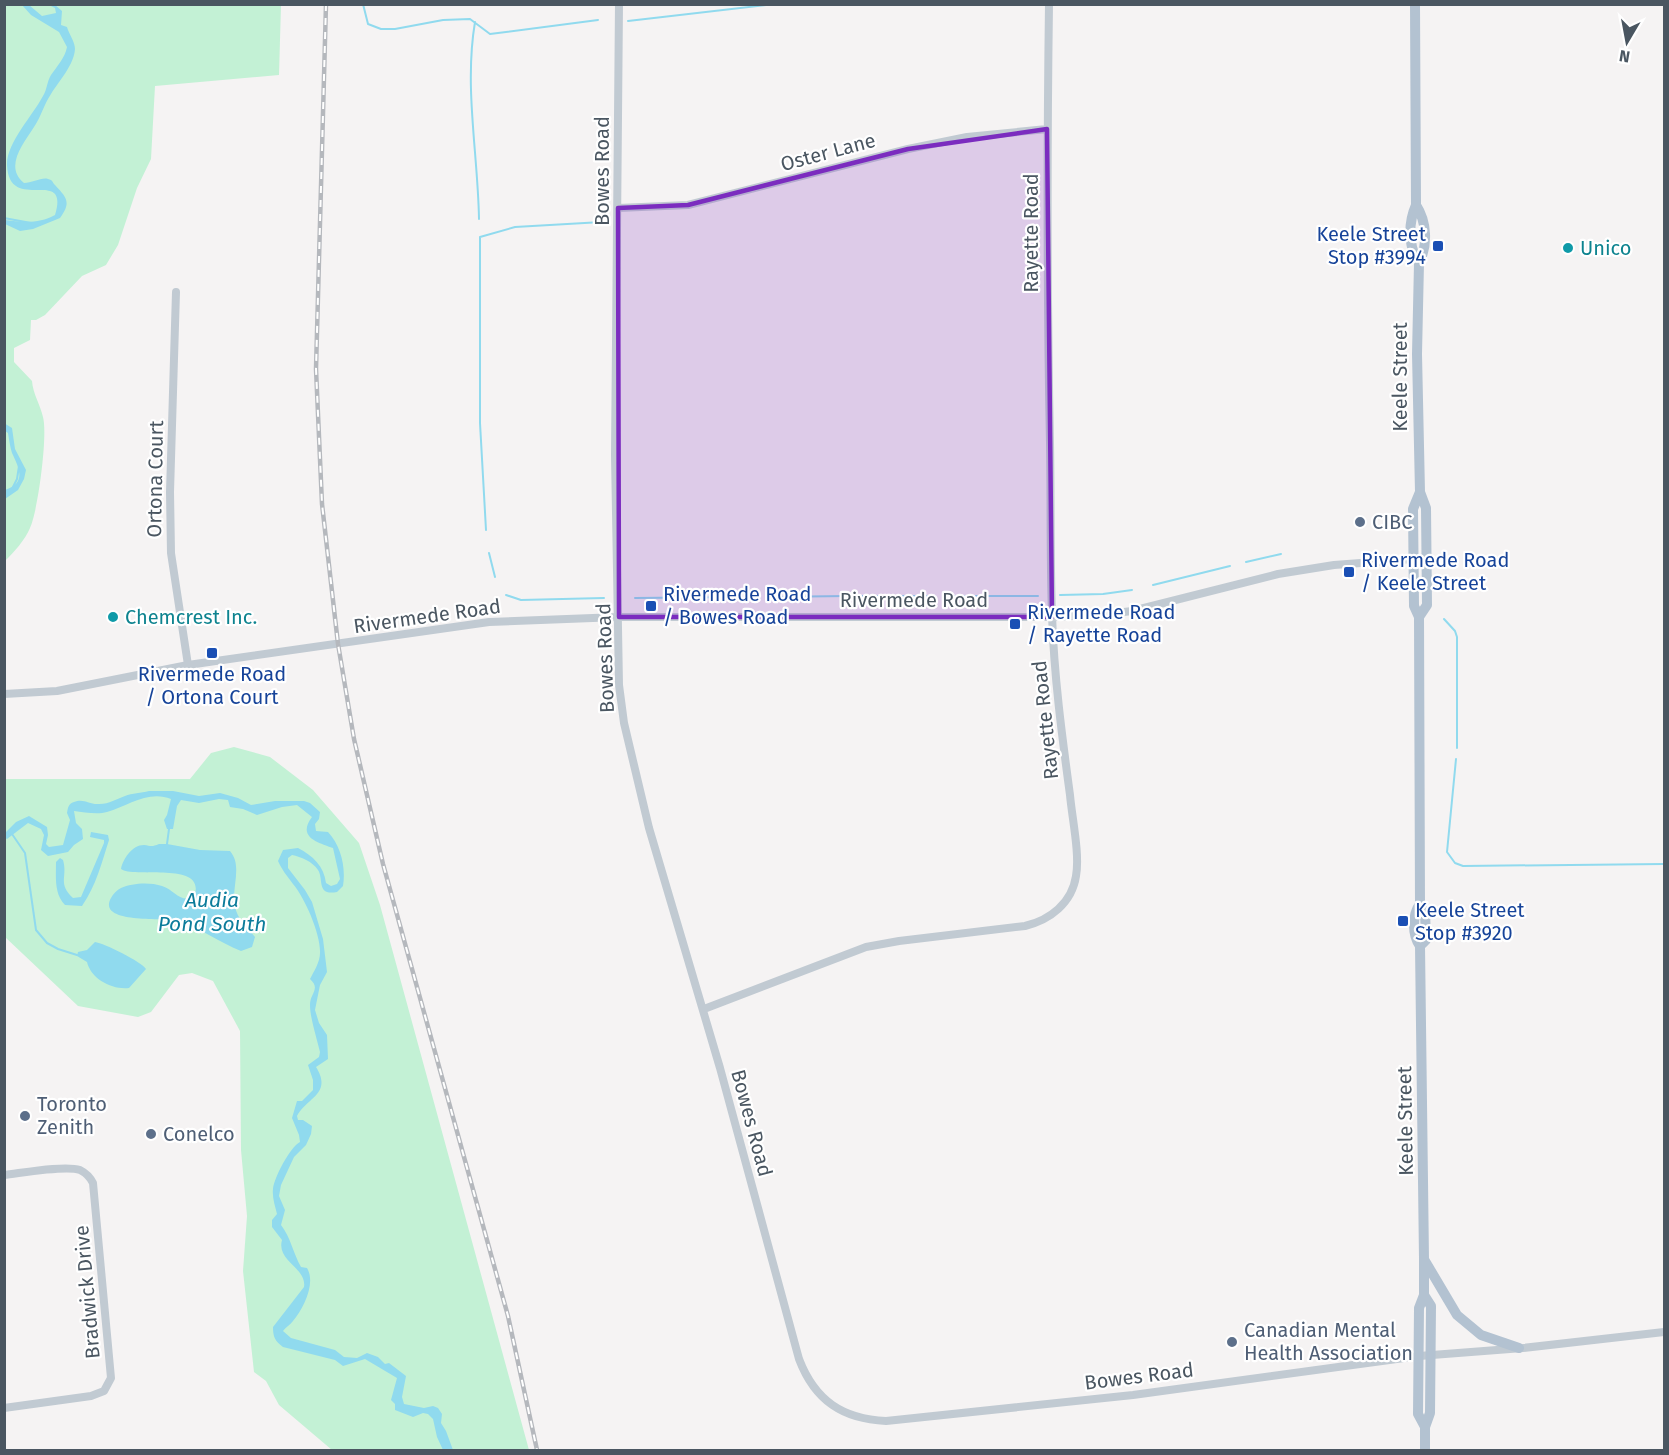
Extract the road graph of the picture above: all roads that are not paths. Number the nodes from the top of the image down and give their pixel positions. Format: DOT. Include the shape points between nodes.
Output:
graph roads {
  1 [pos="619,4"];
  2 [pos="1048,4"];
  3 [pos="1415,4"];
  4 [pos="1047,129"];
  5 [pos="618,208"];
  6 [pos="176,292"];
  7 [pos="1420,492"];
  8 [pos="1414,558"];
  9 [pos="1427,558"];
  10 [pos="619,617"];
  11 [pos="1052,617"];
  12 [pos="1419,617"];
  13 [pos="188,665"];
  14 [pos="4,694"];
  15 [pos="704,1010"];
  16 [pos="4,1175"];
  17 [pos="1424,1259"];
  18 [pos="1665,1332"];
  19 [pos="1519,1348"];
  20 [pos="1424,1356"];
  21 [pos="4,1408"];
  22 [pos="1425,1450"];
  1 -- 5 [label="street, Bowes Road"];
  2 -- 4 [label="street, Rayette Road"];
  3 -- 7 [label="main road, Keele Street" via="1416,205 1411,215 1411,252 1419,263"];
  4 -- 5 [label="street, Oster Lane" via="967,137 908,149 688,205"];
  4 -- 11 [label="street, Rayette Road"];
  5 -- 10 [label="street, Bowes Road" via="615,455"];
  6 -- 13 [label="street, Ortona Court" via="171,553"];
  7 -- 8 [label="main road, Keele Street" via="1413,509"];
  7 -- 9 [label="main road, Keele Street" via="1426,508"];
  8 -- 9 [label="street, Rivermede Road"];
  8 -- 11 [label="street, Rivermede Road" via="1278,574 1132,611"];
  8 -- 12 [label="main road, Keele Street" via="1414,606"];
  9 -- 12 [label="main road, Keele Street" via="1427,605"];
  10 -- 11 [label="street, Rivermede Road"];
  10 -- 13 [label="street, Rivermede Road" via="489,622"];
  10 -- 15 [label="street, Bowes Road" via="619,684 630,750 649,828"];
  11 -- 15 [label="street, Rayette Road" via="1077,873 1072,891 1054,914 1025,926 866,947"];
  12 -- 17 [label="main road, Keele Street" via="1420,904 1414,912 1415,940 1420,946"];
  13 -- 14 [label="street, Rivermede Road" via="57,691"];
  15 -- 20 [label="street, Bowes Road" via="802,1366 821,1396 844,1412 871,1420 906,1419 1133,1395"];
  16 -- 21 [label="street, Bradwick Drive" via="72,1169 90,1176 111,1378 104,1391 91,1396"];
  17 -- 19 [label="main road" via="1457,1315 1481,1335"];
  17 -- 20 [label="main road, Keele Street" via="1424,1295 1431,1306"];
  18 -- 19 [label="street, Bowes Road"];
  19 -- 20 [label="street, Bowes Road"];
  20 -- 22 [label="main road, Keele Street" via="1430,1413 1425,1427"];
}
